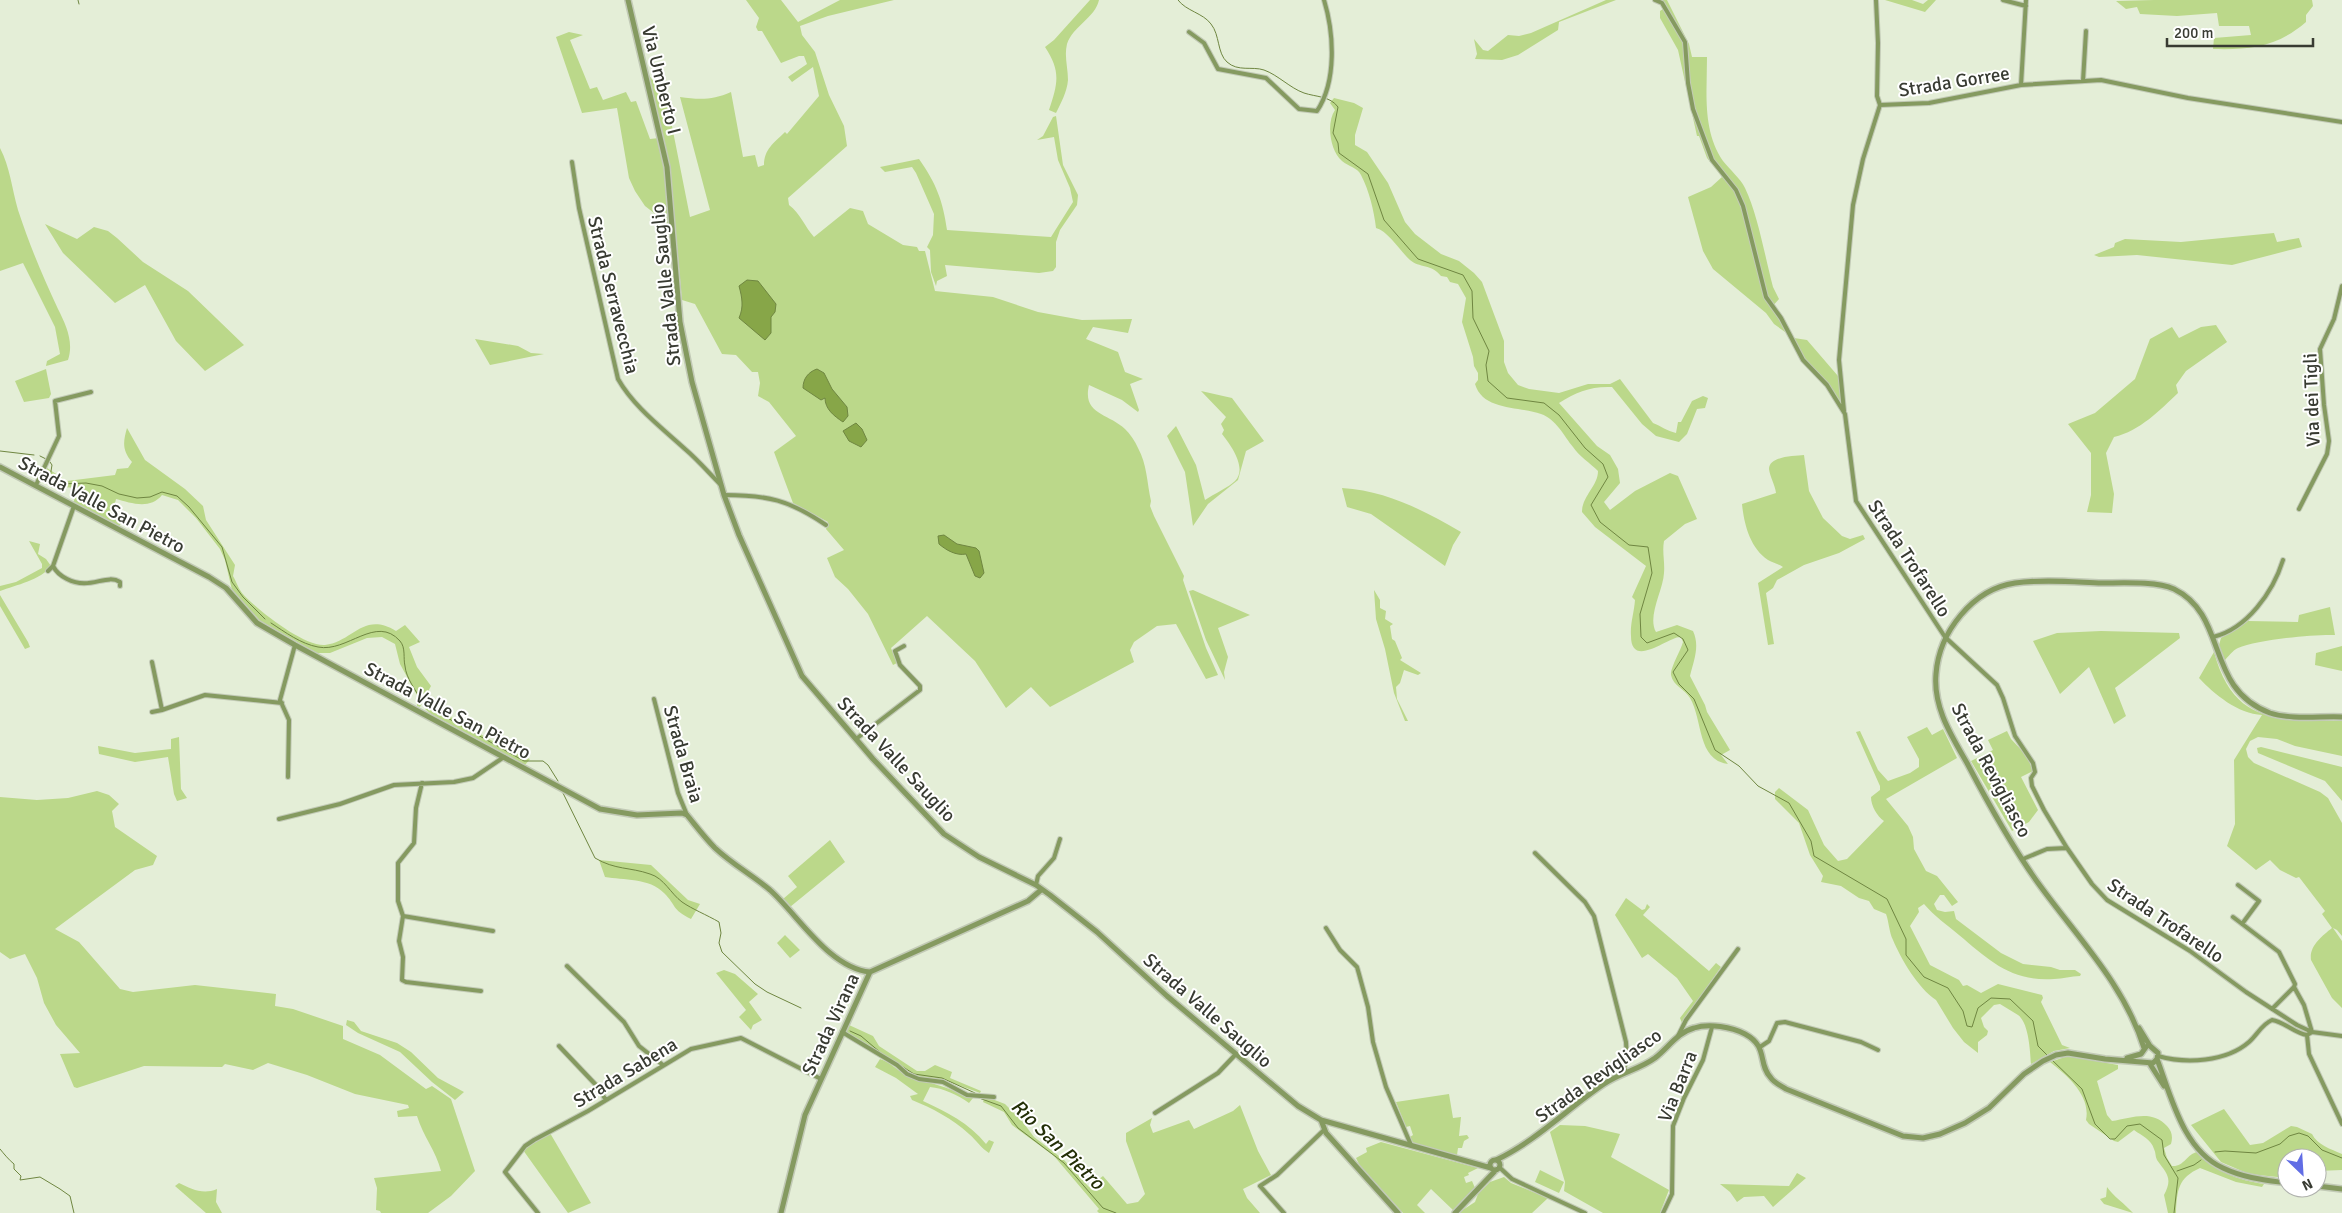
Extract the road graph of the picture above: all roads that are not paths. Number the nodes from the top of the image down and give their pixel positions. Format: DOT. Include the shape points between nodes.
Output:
graph roads {
  1 [pos="628,0"];
  2 [pos="1324,0"];
  3 [pos="1655,0"];
  4 [pos="1876,0"];
  5 [pos="2003,0"];
  6 [pos="2026,0"];
  7 [pos="2026,6"];
  8 [pos="2086,31"];
  9 [pos="1189,32"];
  10 [pos="2083,81"];
  11 [pos="2021,85"];
  12 [pos="1880,105"];
  13 [pos="2342,122"];
  14 [pos="572,162"];
  15 [pos="667,167"];
  16 [pos="2342,286"];
  17 [pos="91,392"];
  18 [pos="1845,414"];
  19 [pos="0,467"];
  20 [pos="36,485"];
  21 [pos="721,485"];
  22 [pos="724,494"];
  23 [pos="74,506"];
  24 [pos="2299,509"];
  25 [pos="826,526"];
  26 [pos="2283,560"];
  27 [pos="53,566"];
  28 [pos="48,571"];
  29 [pos="120,586"];
  30 [pos="1946,637"];
  31 [pos="2213,638"];
  32 [pos="294,645"];
  33 [pos="904,646"];
  34 [pos="152,662"];
  35 [pos="654,699"];
  36 [pos="282,704"];
  37 [pos="162,710"];
  38 [pos="152,712"];
  39 [pos="2342,717"];
  40 [pos="856,740"];
  41 [pos="504,757"];
  42 [pos="288,777"];
  43 [pos="422,783"];
  44 [pos="687,816"];
  45 [pos="279,819"];
  46 [pos="1060,839"];
  47 [pos="2067,848"];
  48 [pos="1535,853"];
  49 [pos="2023,859"];
  50 [pos="1036,885"];
  51 [pos="2238,885"];
  52 [pos="1041,890"];
  53 [pos="403,916"];
  54 [pos="2233,918"];
  55 [pos="2242,924"];
  56 [pos="1326,928"];
  57 [pos="493,931"];
  58 [pos="1738,949"];
  59 [pos="567,966"];
  60 [pos="870,972"];
  61 [pos="2294,987"];
  62 [pos="481,991"];
  63 [pos="2272,1009"];
  64 [pos="2128,1010"];
  65 [pos="1712,1027"];
  66 [pos="842,1032"];
  67 [pos="2312,1032"];
  68 [pos="2307,1035"];
  69 [pos="2342,1036"];
  70 [pos="1677,1038"];
  71 [pos="559,1046"];
  72 [pos="2150,1046"];
  73 [pos="1760,1047"];
  74 [pos="1878,1050"];
  75 [pos="2142,1051"];
  76 [pos="1236,1054"];
  77 [pos="2158,1058"];
  78 [pos="2121,1060"];
  79 [pos="2143,1061"];
  80 [pos="2150,1064"];
  81 [pos="663,1066"];
  82 [pos="1626,1072"];
  83 [pos="821,1079"];
  84 [pos="2169,1093"];
  85 [pos="994,1097"];
  86 [pos="606,1100"];
  87 [pos="1155,1113"];
  88 [pos="1321,1120"];
  89 [pos="2342,1124"];
  90 [pos="1324,1130"];
  91 [pos="1411,1145"];
  92 [pos="1494,1167"];
  93 [pos="2277,1181"];
  94 [pos="2327,1187"];
  95 [pos="2342,1189"];
  96 [pos="538,1213"];
  97 [pos="781,1213"];
  98 [pos="1284,1213"];
  99 [pos="1398,1213"];
  100 [pos="1455,1213"];
  101 [pos="1584,1213"];
  102 [pos="1662,1213"];
  1 -- 15 [label="street, Via Umberto I"];
  2 -- 9 [label="street" via="1330,19 1331,58 1328,90 1317,111 1299,109 1266,78 1218,69 1204,43"];
  3 -- 18 [label="street, Strada Trofarello" via="1662,3 1685,42 1694,109 1712,160 1736,190 1743,206 1766,297 1803,360 1827,385"];
  4 -- 12 [label="street" via="1877,96"];
  5 -- 7 [label="street"];
  6 -- 7 [label="street"];
  7 -- 11 [label="street"];
  8 -- 10 [label="street"];
  10 -- 11 [label="street, Strada Gorree"];
  10 -- 13 [label="street, Strada Gorree" via="2108,81 2188,98"];
  11 -- 12 [label="street, Strada Gorree" via="1929,103"];
  12 -- 18 [label="street, Strada Gorree" via="1853,205 1839,360"];
  14 -- 21 [label="street, Strada Serravecchia" via="579,208 618,379 627,395"];
  15 -- 21 [label="street, Strada Valle Sauglio" via="680,322 692,382"];
  16 -- 24 [label="street, Via dei Tigli" via="2334,319 2320,349 2328,454"];
  17 -- 20 [label="street" via="55,401 59,436"];
  18 -- 30 [label="street, Strada Trofarello" via="1856,501"];
  19 -- 20 [label="street, Strada Valle San Pietro"];
  20 -- 23 [label="street, Strada Valle San Pietro"];
  21 -- 22 [label="street, Strada Valle Sauglio"];
  22 -- 25 [label="street" via="758,495 784,501"];
  22 -- 40 [label="street, Strada Valle Sauglio" via="742,544 802,676"];
  23 -- 27 [label="street"];
  23 -- 32 [label="street, Strada Valle San Pietro" via="209,577 226,588 257,622"];
  26 -- 31 [label="street" via="2274,582 2237,628"];
  27 -- 28 [label="street"];
  27 -- 29 [label="street" via="71,581 85,585 108,579 120,582"];
  30 -- 31 [label="street, Strada Revigliasco" via="1962,613 1981,597 2014,583 2038,581 2171,587 2199,608"];
  30 -- 47 [label="street, Strada Trofarello" via="1997,685 2015,736 2033,763 2032,786"];
  30 -- 49 [label="street, Strada Revigliasco" via="1936,673 1936,694 1941,713 1983,793"];
  31 -- 39 [label="street, Strada Revigliasco" via="2228,678 2255,704 2271,713"];
  32 -- 36 [label="street" via="284,679"];
  32 -- 41 [label="street, Strada Valle San Pietro"];
  33 -- 40 [label="street" via="895,651 900,665 920,690"];
  34 -- 37 [label="street"];
  35 -- 44 [label="street, Strada Braia"];
  36 -- 37 [label="street" via="206,695"];
  36 -- 42 [label="street" via="289,720"];
  37 -- 38 [label="street"];
  40 -- 50 [label="street, Strada Valle Sauglio" via="944,834 978,857"];
  41 -- 43 [label="street" via="473,778"];
  41 -- 44 [label="street, Strada Valle San Pietro" via="600,809 637,815 682,813"];
  43 -- 45 [label="street" via="394,785 340,804"];
  43 -- 53 [label="street" via="416,808 414,843 398,864 398,901"];
  44 -- 60 [label="street" via="715,848 770,891 820,944 850,966"];
  46 -- 50 [label="street" via="1054,858 1038,876"];
  47 -- 49 [label="street" via="2047,849"];
  47 -- 63 [label="street, Strada Trofarello" via="2107,900 2190,951"];
  48 -- 82 [label="street" via="1585,902 1594,916 1626,1042"];
  49 -- 64 [label="street, Strada Revigliasco" via="2116,986"];
  50 -- 52 [label="street, Strada Valle Sauglio"];
  51 -- 55 [label="street" via="2259,900"];
  52 -- 60 [label="street, Strada Virana" via="1028,901"];
  52 -- 76 [label="street, Strada Valle Sauglio" via="1097,932"];
  53 -- 57 [label="street"];
  53 -- 62 [label="street" via="399,940 403,957 402,980"];
  54 -- 55 [label="street"];
  55 -- 61 [label="street" via="2279,952"];
  56 -- 91 [label="street" via="1359,974 1386,1087"];
  58 -- 70 [label="street" via="1686,1020"];
  59 -- 81 [label="street" via="624,1022 639,1046"];
  60 -- 66 [label="street, Strada Virana"];
  61 -- 63 [label="street"];
  61 -- 67 [label="street" via="2304,1005"];
  63 -- 67 [label="street, Strada Trofarello"];
  64 -- 72 [label="street, Strada Revigliasco"];
  64 -- 75 [label="street, Strada Revigliasco"];
  65 -- 70 [label="street, Strada Revigliasco" via="1694,1027"];
  65 -- 73 [label="street, Strada Revigliasco" via="1725,1027 1744,1034"];
  65 -- 102 [label="street, Via Barra" via="1703,1060 1673,1126 1672,1194"];
  66 -- 83 [label="street, Strada Virana"];
  66 -- 85 [label="street" via="906,1074 943,1082 967,1095"];
  67 -- 68 [label="street"];
  67 -- 69 [label="street"];
  68 -- 77 [label="street" via="2272,1020 2242,1048 2227,1054 2197,1060"];
  68 -- 89 [label="street" via="2309,1054"];
  70 -- 82 [label="street, Strada Revigliasco" via="1654,1058"];
  71 -- 86 [label="street"];
  72 -- 75 [label="street"];
  72 -- 77 [label="street, Strada Revigliasco" via="2157,1050"];
  73 -- 74 [label="street" via="1768,1041 1777,1024 1785,1022 1861,1042"];
  73 -- 78 [label="street" via="1771,1079 1786,1089 1903,1136 1923,1138 1956,1127 1989,1108 2024,1074 2056,1055 2068,1053"];
  75 -- 78 [label="street"];
  75 -- 79 [label="street, Strada Revigliasco"];
  76 -- 87 [label="street" via="1218,1073"];
  76 -- 88 [label="street, Strada Valle Sauglio" via="1298,1106"];
  77 -- 80 [label="street"];
  77 -- 84 [label="street, Strada Revigliasco"];
  78 -- 79 [label="street"];
  79 -- 80 [label="street"];
  80 -- 84 [label="street"];
  81 -- 83 [label="street, Strada Sabena" via="691,1049 741,1038"];
  81 -- 86 [label="street, Strada Sabena"];
  82 -- 92 [label="street, Strada Revigliasco" via="1605,1083"];
  83 -- 97 [label="street, Strada Virana" via="805,1115"];
  84 -- 93 [label="street" via="2186,1130 2208,1158 2243,1176"];
  86 -- 96 [label="street, Strada Sabena" via="525,1146 505,1172"];
  88 -- 90 [label="street"];
  88 -- 91 [label="street, Strada Valle Sauglio"];
  90 -- 98 [label="street" via="1277,1175 1260,1186"];
  90 -- 99 [label="street"];
  91 -- 92 [label="street, Strada Valle Sauglio"];
  92 -- 100 [label="street, Strada Revigliasco"];
  92 -- 101 [label="street"];
  94 -- 95 [label="street"];
}
